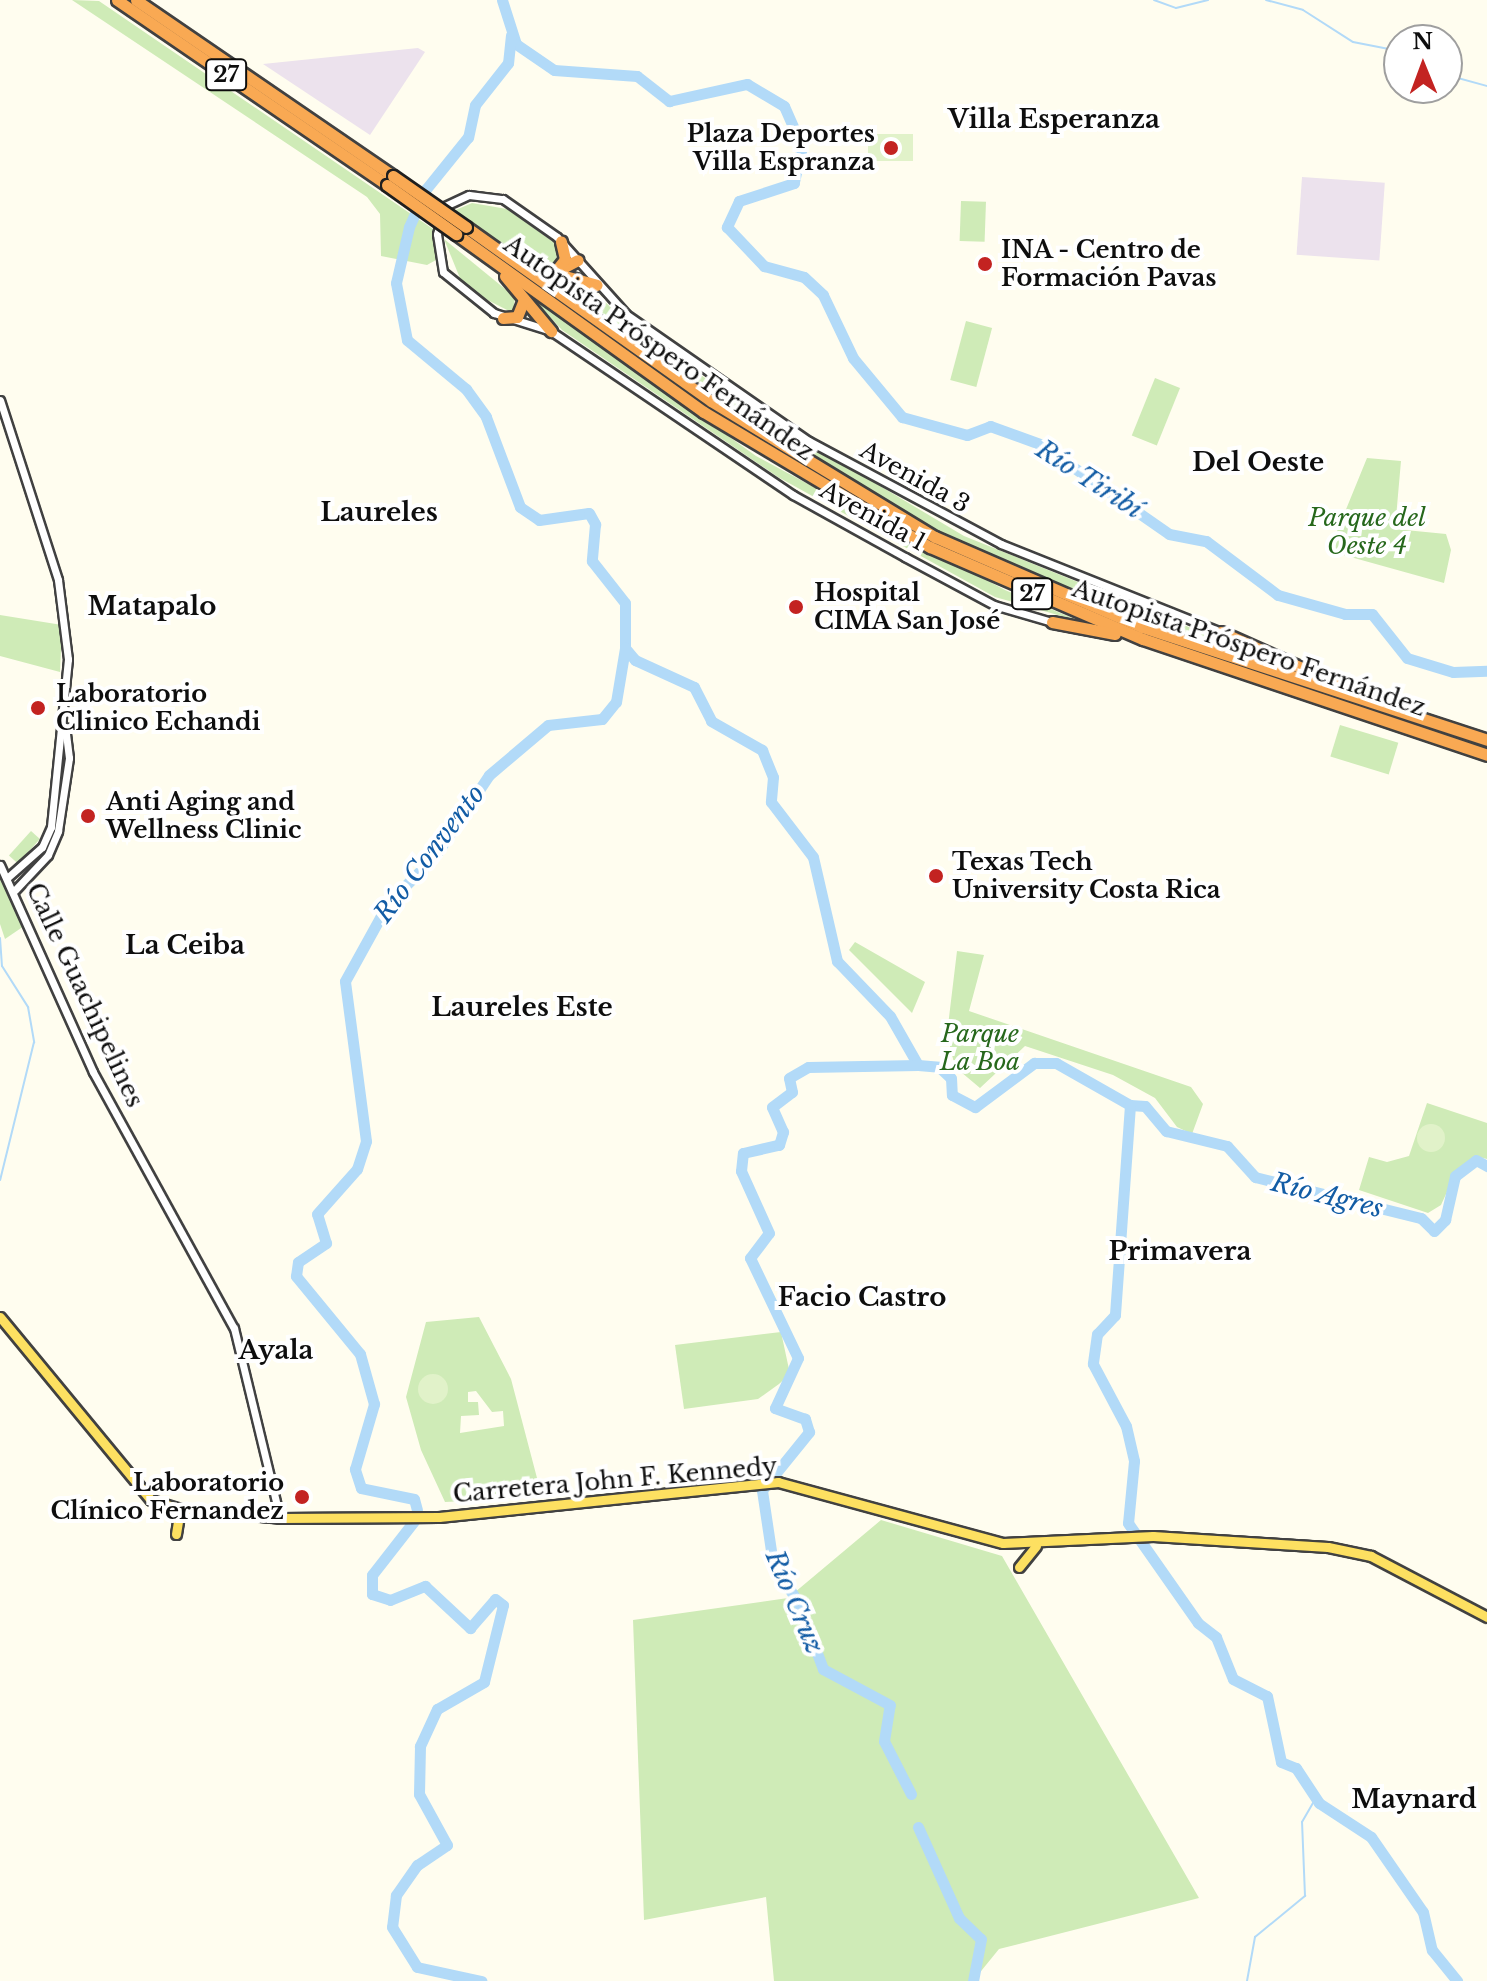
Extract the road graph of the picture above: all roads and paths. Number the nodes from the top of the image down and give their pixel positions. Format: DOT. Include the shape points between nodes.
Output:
graph roads {
  1 [pos="115,0"];
  2 [pos="135,3"];
  3 [pos="390,181"];
  4 [pos="462,233"];
  5 [pos="477,234"];
  6 [pos="561,241"];
  7 [pos="578,260"];
  8 [pos="443,272"];
  9 [pos="555,272"];
  10 [pos="597,285"];
  11 [pos="524,300"];
  12 [pos="503,318"];
  13 [pos="551,331"];
  14 [pos="0,400"];
  15 [pos="1052,622"];
  16 [pos="1221,632"];
  17 [pos="1143,639"];
  18 [pos="1412,719"];
  19 [pos="65,727"];
  20 [pos="1487,740"];
  21 [pos="1487,755"];
  22 [pos="0,865"];
  23 [pos="8,877"];
  24 [pos="15,890"];
  25 [pos="0,1317"];
  26 [pos="180,1509"];
  27 [pos="280,1518"];
  28 [pos="176,1534"];
  29 [pos="1036,1546"];
  30 [pos="1019,1567"];
  31 [pos="1487,1617"];
  1 -- 2 [label="highway, Autopista Próspero Fernández / 27"];
  2 -- 3 [label="highway, Autopista Próspero Fernández / 27"];
  2 -- 3 [label="highway, Autopista Próspero Fernández / 27"];
  3 -- 4 [label="highway, Autopista Próspero Fernández / 27, bridge"];
  4 -- 5 [label="highway, Autopista Próspero Fernández / 27"];
  4 -- 11 [label="highway"];
  4 -- 17 [label="highway, Autopista Próspero Fernández / 27" via="704,412 839,496 1000,580"];
  5 -- 9 [label="highway" via="538,271"];
  5 -- 18 [label="highway, Autopista Próspero Fernández / 27" via="711,401 935,537 1142,627"];
  6 -- 7 [label="street, Avenida 3"];
  6 -- 8 [label="street, Avenida 3" via="503,199 469,195 445,206 438,219"];
  6 -- 9 [label="highway" via="565,259"];
  7 -- 9 [label="highway"];
  7 -- 10 [label="street, Avenida 3"];
  8 -- 12 [label="street, Avenida 1"];
  9 -- 10 [label="highway"];
  10 -- 16 [label="street, Avenida 3" via="645,329 856,469 1001,544"];
  11 -- 12 [label="highway" via="517,317"];
  11 -- 13 [label="highway"];
  12 -- 13 [label="street, Avenida 1"];
  13 -- 15 [label="street, Avenida 1" via="793,495 994,605"];
  14 -- 19 [label="street" via="58,580 68,635"];
  15 -- 17 [label="highway"];
  16 -- 18 [label="highway" via="1307,664"];
  17 -- 21 [label="highway, Autopista Próspero Fernández / 27"];
  18 -- 20 [label="highway, Autopista Próspero Fernández / 27"];
  19 -- 23 [label="street" via="51,827 42,847"];
  19 -- 24 [label="street" via="69,758 58,831 48,855"];
  22 -- 23 [label="street, Calle Guachipelines"];
  23 -- 24 [label="street, Calle Guachipelines"];
  24 -- 27 [label="street, Calle Guachipelines" via="93,1072 182,1225 234,1328"];
  25 -- 26 [label="main road, Carretera John F. Kennedy" via="151,1500"];
  26 -- 27 [label="main road, Carretera John F. Kennedy"];
  26 -- 28 [label="main road"];
  27 -- 29 [label="main road, Carretera John F. Kennedy" via="505,1513 778,1482 958,1534"];
  29 -- 30 [label="main road"];
  29 -- 31 [label="main road, Carretera John F. Kennedy" via="1153,1536 1371,1556"];
}
